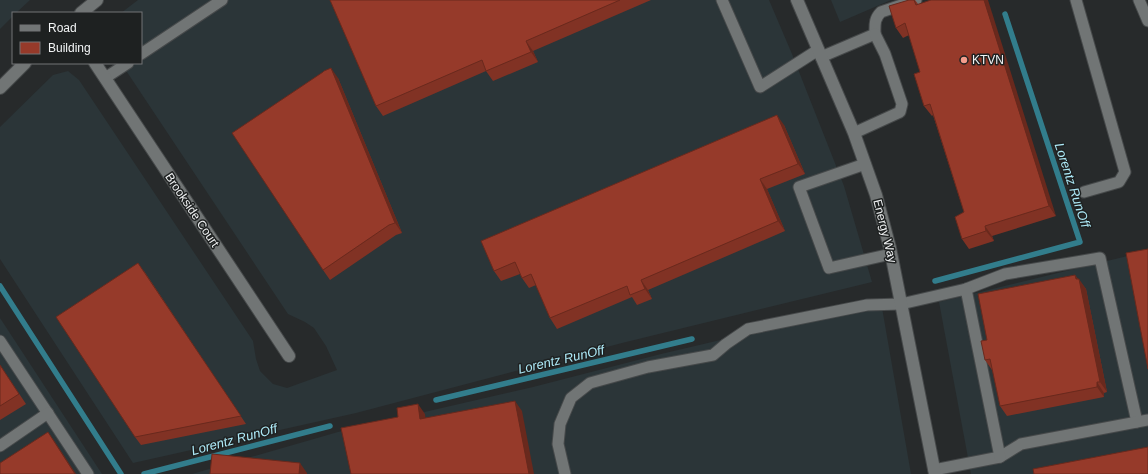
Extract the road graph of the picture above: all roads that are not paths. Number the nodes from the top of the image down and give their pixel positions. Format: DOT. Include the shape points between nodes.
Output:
graph roads {
  1 [pos="97,0"];
  2 [pos="222,0"];
  3 [pos="722,0"];
  4 [pos="797,0"];
  5 [pos="916,0"];
  6 [pos="1076,0"];
  7 [pos="1139,0"];
  8 [pos="82,12"];
  9 [pos="1148,21"];
  10 [pos="875,34"];
  11 [pos="142,53"];
  12 [pos="820,54"];
  13 [pos="24,64"];
  14 [pos="97,64"];
  15 [pos="127,64"];
  16 [pos="106,78"];
  17 [pos="0,88"];
  18 [pos="854,133"];
  19 [pos="865,164"];
  20 [pos="1084,192"];
  21 [pos="891,254"];
  22 [pos="966,289"];
  23 [pos="901,304"];
  24 [pos="0,341"];
  25 [pos="289,356"];
  26 [pos="48,412"];
  27 [pos="1143,421"];
  28 [pos="0,446"];
  29 [pos="1000,457"];
  30 [pos="934,472"];
  31 [pos="88,474"];
  32 [pos="565,474"];
  1 -- 8 [label="street"];
  2 -- 11 [label="lane"];
  3 -- 12 [label="lane" via="760,87"];
  4 -- 12 [label="street, Energy Way"];
  5 -- 10 [label="lane" via="881,12 875,22"];
  6 -- 20 [label="lane" via="1125,172 1119,182"];
  7 -- 9 [label="lane"];
  10 -- 12 [label="lane"];
  10 -- 18 [label="lane" via="885,54 902,104 901,109 900,112"];
  12 -- 18 [label="street, Energy Way"];
  13 -- 17 [label="street"];
  14 -- 16 [label="street, Brookside Court"];
  15 -- 16 [label="lane"];
  16 -- 25 [label="street, Brookside Court"];
  18 -- 19 [label="street, Energy Way"];
  19 -- 21 [label="street, Energy Way"];
  19 -- 21 [label="lane" via="799,186 829,268"];
  21 -- 23 [label="street, Energy Way"];
  22 -- 23 [label="lane"];
  22 -- 27 [label="lane" via="1005,274 1100,258"];
  22 -- 29 [label="lane"];
  23 -- 30 [label="street, Energy Way"];
  23 -- 32 [label="lane" via="867,305 748,329 713,355 648,367 590,383 570,398 560,424 558,444"];
  24 -- 26 [label="lane"];
  26 -- 28 [label="lane"];
  26 -- 31 [label="lane"];
  27 -- 29 [label="lane" via="1021,444"];
  29 -- 30 [label="lane"];
}
